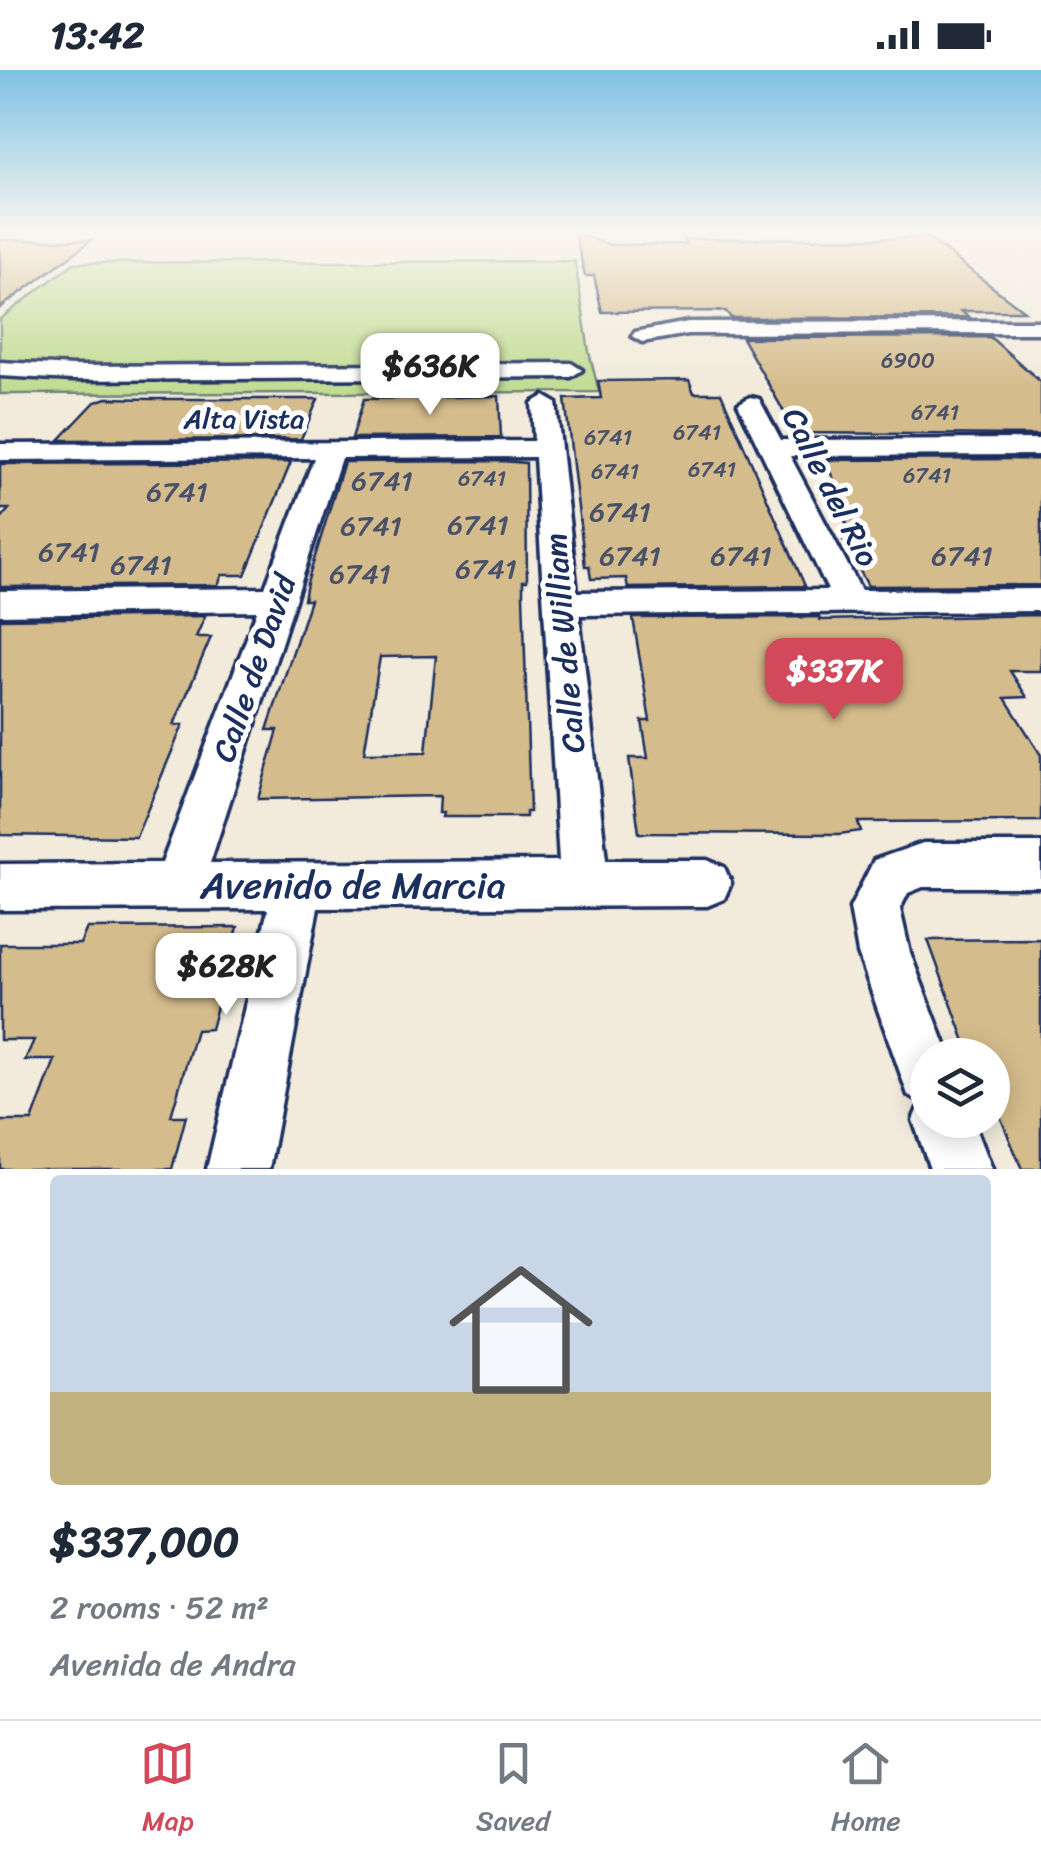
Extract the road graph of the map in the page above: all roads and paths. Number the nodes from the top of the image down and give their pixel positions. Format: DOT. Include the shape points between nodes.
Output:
graph roads {
  1 [pos="1041,327"];
  2 [pos="642,336"];
  3 [pos="0,369"];
  4 [pos="570,370"];
  5 [pos="544,402"];
  6 [pos="750,404"];
  7 [pos="1041,447"];
  8 [pos="772,448"];
  9 [pos="548,449"];
  10 [pos="330,450"];
  11 [pos="0,452"];
  12 [pos="278,599"];
  13 [pos="1041,600"];
  14 [pos="850,602"];
  15 [pos="0,603"];
  16 [pos="561,604"];
  17 [pos="1041,864"];
  18 [pos="707,883"];
  19 [pos="584,884"];
  20 [pos="298,885"];
  21 [pos="178,886"];
  22 [pos="0,887"];
  23 [pos="915,1038"];
  24 [pos="949,1138"];
  25 [pos="238,1169"];
  26 [pos="960,1169"];
  1 -- 2 [label="street" via="688,328"];
  3 -- 4 [label="street"];
  5 -- 9 [label="street, Calle de William"];
  6 -- 8 [label="street, Calle del Rio"];
  7 -- 8 [label="street"];
  8 -- 14 [label="street, Calle del Rio"];
  9 -- 10 [label="street, Alta Vista"];
  9 -- 16 [label="street, Calle de William"];
  10 -- 11 [label="street, Alta Vista"];
  10 -- 12 [label="street, Calle de David"];
  12 -- 15 [label="street"];
  12 -- 21 [label="street, Calle de David"];
  13 -- 14 [label="street"];
  14 -- 16 [label="street"];
  16 -- 19 [label="street, Calle de William"];
  17 -- 23 [label="street" via="923,865 891,876 875,908"];
  18 -- 19 [label="street, Avenido de Marcia"];
  19 -- 20 [label="street, Avenido de Marcia"];
  20 -- 21 [label="street, Avenido de Marcia"];
  20 -- 25 [label="street"];
  21 -- 22 [label="street, Avenido de Marcia"];
  24 -- 26 [label="street"];
}
